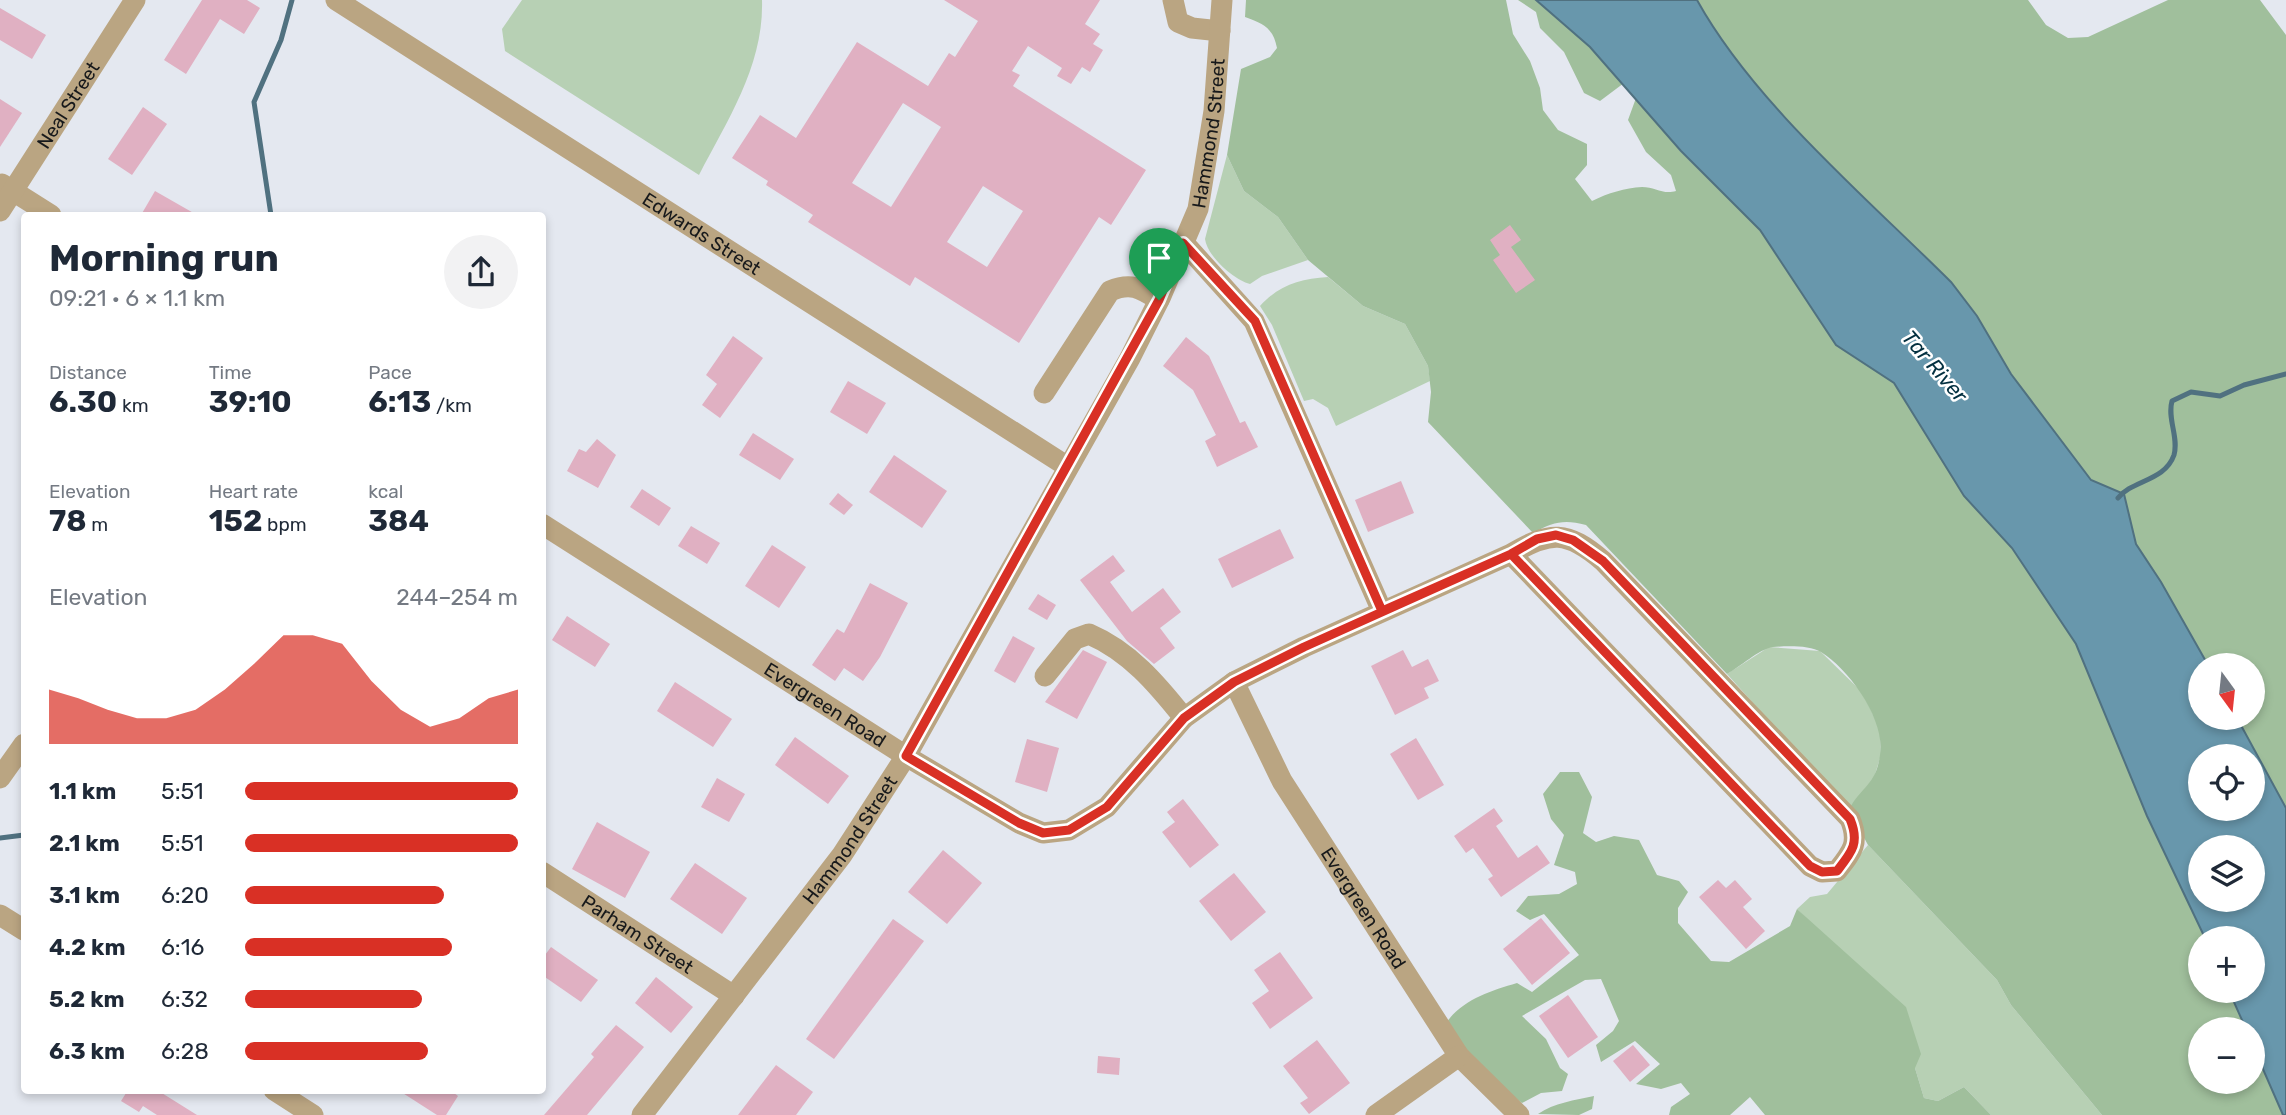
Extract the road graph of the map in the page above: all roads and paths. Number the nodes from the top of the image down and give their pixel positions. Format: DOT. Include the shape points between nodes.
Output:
graph roads {
  1 [pos="135,0"];
  2 [pos="336,0"];
  3 [pos="1173,0"];
  4 [pos="1222,0"];
  5 [pos="1220,31"];
  6 [pos="6,187"];
  7 [pos="0,211"];
  8 [pos="46,212"];
  9 [pos="1183,243"];
  10 [pos="1159,300"];
  11 [pos="1044,393"];
  12 [pos="1068,467"];
  13 [pos="546,527"];
  14 [pos="1511,554"];
  15 [pos="1382,611"];
  16 [pos="1045,676"];
  17 [pos="1234,682"];
  18 [pos="1184,718"];
  19 [pos="21,748"];
  20 [pos="906,756"];
  21 [pos="0,778"];
  22 [pos="546,875"];
  23 [pos="0,915"];
  24 [pos="21,928"];
  25 [pos="734,996"];
  26 [pos="1459,1056"];
  27 [pos="280,1094"];
  28 [pos="313,1115"];
  29 [pos="642,1115"];
  30 [pos="1376,1115"];
  31 [pos="1519,1115"];
  1 -- 6 [label="street, Neal Street"];
  2 -- 12 [label="street, Edwards Street"];
  3 -- 5 [label="street" via="1178,22"];
  4 -- 5 [label="street, Hammond Street"];
  5 -- 9 [label="street, Hammond Street" via="1198,209"];
  6 -- 7 [label="street, Neal Street"];
  6 -- 8 [label="street"];
  9 -- 10 [label="street, Hammond Street"];
  9 -- 15 [label="street" via="1255,321"];
  10 -- 11 [label="street" via="1136,286 1110,290"];
  10 -- 12 [label="street, Hammond Street"];
  12 -- 20 [label="street, Hammond Street"];
  13 -- 20 [label="street, Evergreen Road"];
  14 -- 14 [label="street, Evergreen Road" via="1810,866 1822,872 1837,871 1856,843 1850,819 1603,561 1573,540 1556,535 1537,539"];
  14 -- 15 [label="street, Evergreen Road"];
  15 -- 17 [label="street, Evergreen Road"];
  16 -- 18 [label="street" via="1075,639 1089,634 1108,642 1154,680"];
  17 -- 18 [label="street, Evergreen Road"];
  17 -- 26 [label="street, Evergreen Road" via="1283,781"];
  18 -- 20 [label="street, Evergreen Road" via="1107,807 1069,830 1043,833 1019,823"];
  19 -- 21 [label="street"];
  20 -- 25 [label="street, Hammond Street" via="842,855"];
  22 -- 25 [label="street, Parham Street"];
  23 -- 24 [label="street"];
  25 -- 29 [label="street, Hammond Street"];
  26 -- 30 [label="street"];
  26 -- 31 [label="street, Evergreen Road"];
  27 -- 28 [label="street"];
}
